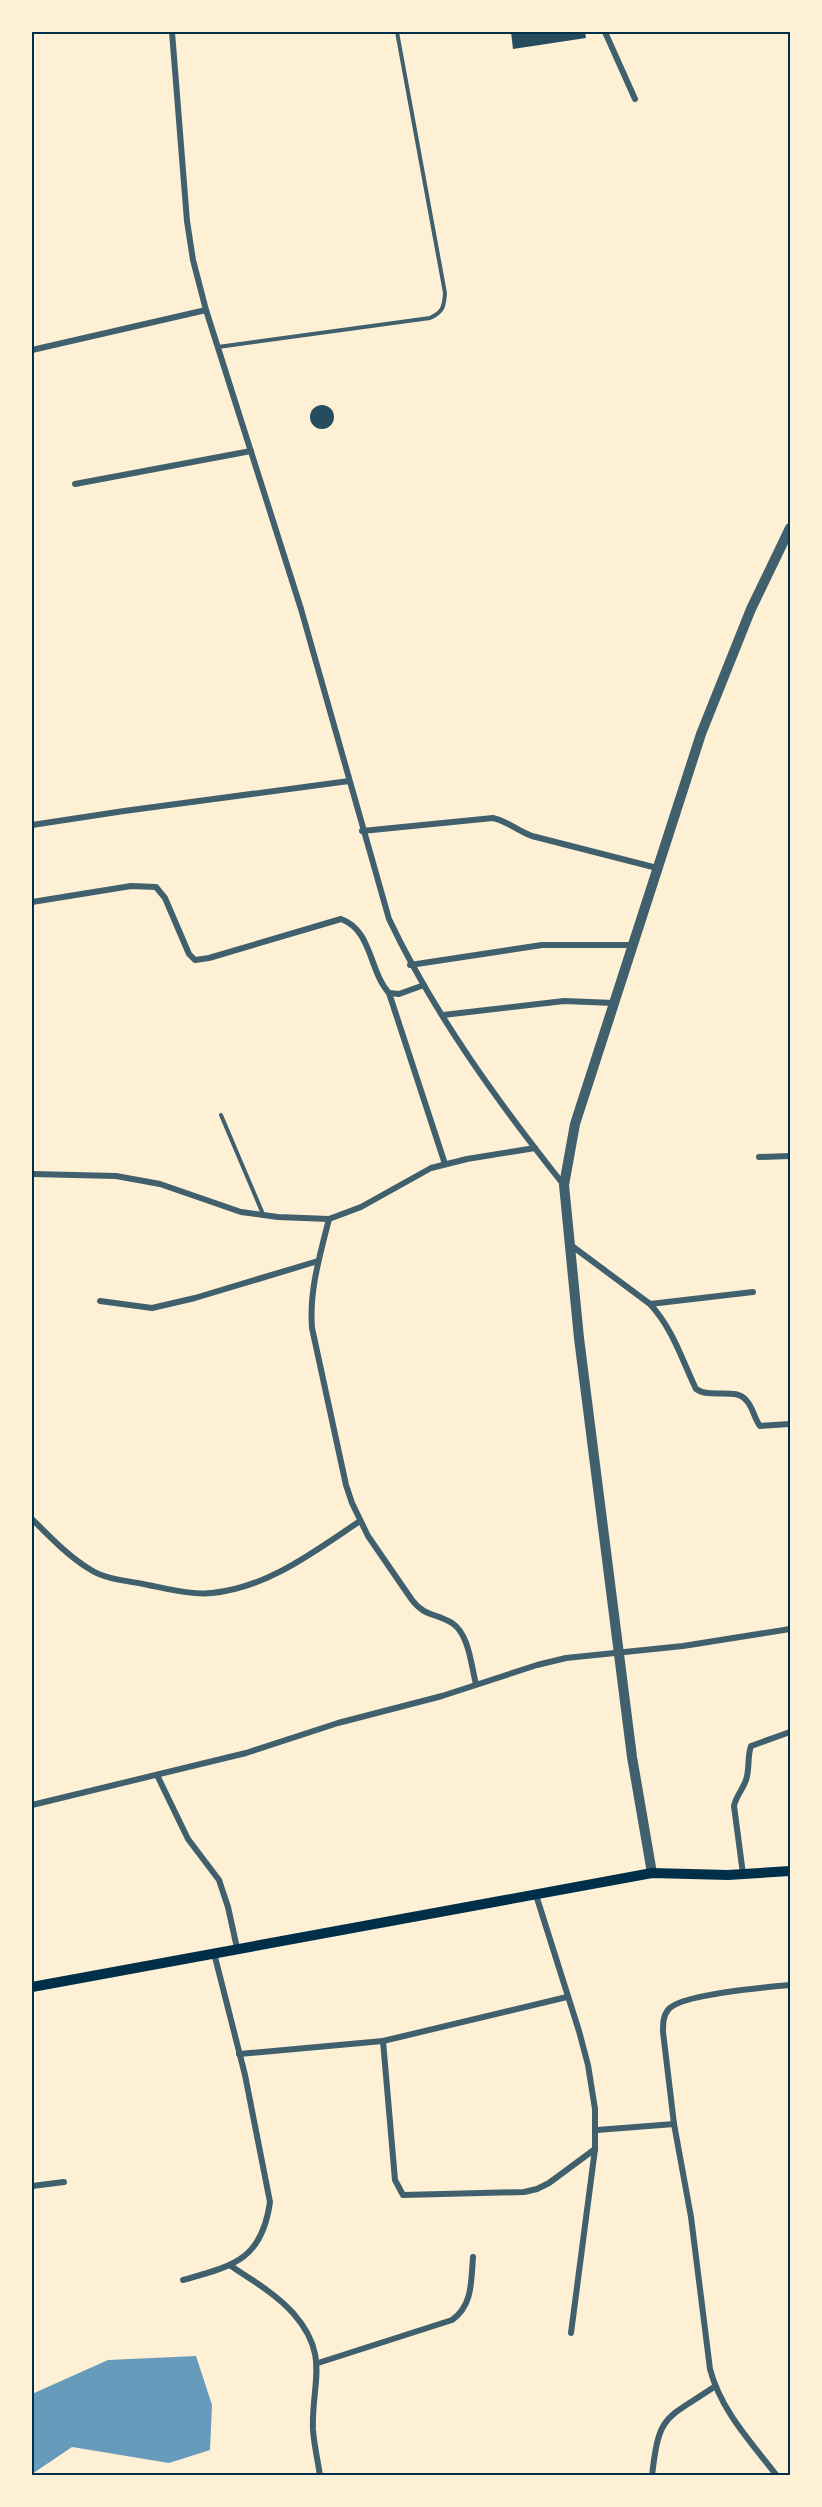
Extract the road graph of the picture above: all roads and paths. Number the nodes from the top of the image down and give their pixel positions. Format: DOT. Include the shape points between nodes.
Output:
graph roads {
  1 [pos="172,32"];
  2 [pos="397,32"];
  3 [pos="604,32"];
  4 [pos="635,99"];
  5 [pos="206,310"];
  6 [pos="218,347"];
  7 [pos="32,350"];
  8 [pos="251,451"];
  9 [pos="75,484"];
  10 [pos="790,528"];
  11 [pos="349,781"];
  12 [pos="32,825"];
  13 [pos="362,831"];
  14 [pos="657,868"];
  15 [pos="32,902"];
  16 [pos="633,945"];
  17 [pos="411,965"];
  18 [pos="424,985"];
  19 [pos="389,993"];
  20 [pos="614,1003"];
  21 [pos="443,1015"];
  22 [pos="221,1115"];
  23 [pos="535,1148"];
  24 [pos="790,1156"];
  25 [pos="759,1157"];
  26 [pos="445,1164"];
  27 [pos="32,1174"];
  28 [pos="564,1185"];
  29 [pos="263,1215"];
  30 [pos="328,1219"];
  31 [pos="572,1246"];
  32 [pos="318,1262"];
  33 [pos="753,1292"];
  34 [pos="100,1301"];
  35 [pos="651,1304"];
  36 [pos="790,1425"];
  37 [pos="32,1519"];
  38 [pos="360,1521"];
  39 [pos="790,1629"];
  40 [pos="620,1652"];
  41 [pos="476,1684"];
  42 [pos="790,1732"];
  43 [pos="157,1775"];
  44 [pos="32,1805"];
  45 [pos="790,1871"];
  46 [pos="652,1873"];
  47 [pos="743,1874"];
  48 [pos="536,1895"];
  49 [pos="237,1948"];
  50 [pos="214,1953"];
  51 [pos="790,1985"];
  52 [pos="32,1987"];
  53 [pos="567,1997"];
  54 [pos="383,2041"];
  55 [pos="239,2054"];
  56 [pos="674,2124"];
  57 [pos="597,2130"];
  58 [pos="595,2149"];
  59 [pos="64,2182"];
  60 [pos="32,2186"];
  61 [pos="473,2257"];
  62 [pos="231,2266"];
  63 [pos="183,2280"];
  64 [pos="571,2333"];
  65 [pos="318,2363"];
  66 [pos="714,2387"];
  67 [pos="321,2475"];
  68 [pos="652,2475"];
  69 [pos="777,2475"];
  1 -- 5 [label="street" via="187,221"];
  2 -- 6 [label="lane" via="445,293 444,307 440,314 430,318"];
  3 -- 4 [label="street"];
  5 -- 6 [label="street"];
  5 -- 7 [label="street"];
  6 -- 8 [label="street"];
  8 -- 9 [label="street"];
  8 -- 11 [label="street"];
  10 -- 14 [label="street" via="751,609 700,734"];
  11 -- 12 [label="street"];
  11 -- 13 [label="street"];
  13 -- 14 [label="street" via="493,818 532,836"];
  13 -- 17 [label="street" via="389,919"];
  14 -- 16 [label="street"];
  15 -- 19 [label="street" via="131,886 156,887 195,960 341,919 352,923 361,933 381,985"];
  16 -- 17 [label="street" via="542,945"];
  16 -- 20 [label="street"];
  17 -- 18 [label="street"];
  18 -- 19 [label="street" via="399,994"];
  18 -- 21 [label="street"];
  19 -- 26 [label="street"];
  20 -- 21 [label="street" via="564,1001"];
  20 -- 28 [label="street" via="575,1124"];
  21 -- 23 [label="street"];
  22 -- 29 [label="lane"];
  23 -- 26 [label="street"];
  23 -- 28 [label="street"];
  24 -- 25 [label="street"];
  26 -- 30 [label="street" via="361,1207"];
  27 -- 29 [label="street" via="116,1176 160,1184 241,1212"];
  28 -- 31 [label="street"];
  29 -- 30 [label="street"];
  30 -- 32 [label="street"];
  31 -- 35 [label="street"];
  31 -- 40 [label="street" via="592,1450"];
  32 -- 34 [label="street" via="152,1308"];
  32 -- 38 [label="street" via="312,1328 346,1485"];
  33 -- 35 [label="street"];
  35 -- 36 [label="street" via="669,1329 696,1389 702,1394 739,1395 760,1426"];
  37 -- 38 [label="street" via="94,1572 200,1593 245,1587 267,1578"];
  38 -- 41 [label="street" via="420,1610 460,1630"];
  39 -- 40 [label="street"];
  40 -- 41 [label="street" via="566,1658"];
  40 -- 46 [label="street" via="632,1757"];
  41 -- 43 [label="street" via="246,1753"];
  42 -- 47 [label="street" via="751,1746 748,1753 747,1778 734,1806"];
  43 -- 44 [label="street"];
  43 -- 49 [label="street" via="188,1839 219,1880"];
  45 -- 47 [label="main road"];
  46 -- 47 [label="main road"];
  46 -- 48 [label="main road"];
  48 -- 49 [label="main road"];
  48 -- 53 [label="street"];
  49 -- 50 [label="main road"];
  50 -- 52 [label="main road"];
  50 -- 55 [label="street"];
  51 -- 56 [label="street" via="698,1997 669,2008 663,2032"];
  53 -- 54 [label="street"];
  53 -- 57 [label="street" via="588,2065"];
  54 -- 55 [label="street"];
  54 -- 58 [label="street" via="395,2180 403,2195 537,2189"];
  55 -- 62 [label="street" via="270,2202 268,2220 257,2245"];
  56 -- 57 [label="street"];
  56 -- 66 [label="street"];
  57 -- 58 [label="street"];
  58 -- 64 [label="street"];
  59 -- 60 [label="street"];
  61 -- 65 [label="street" via="466,2305 452,2320"];
  62 -- 63 [label="street"];
  62 -- 65 [label="street" via="292,2312 303,2325"];
  65 -- 67 [label="street" via="313,2429"];
  66 -- 68 [label="street" via="668,2417 660,2428"];
  66 -- 69 [label="street" via="731,2416"];
}
